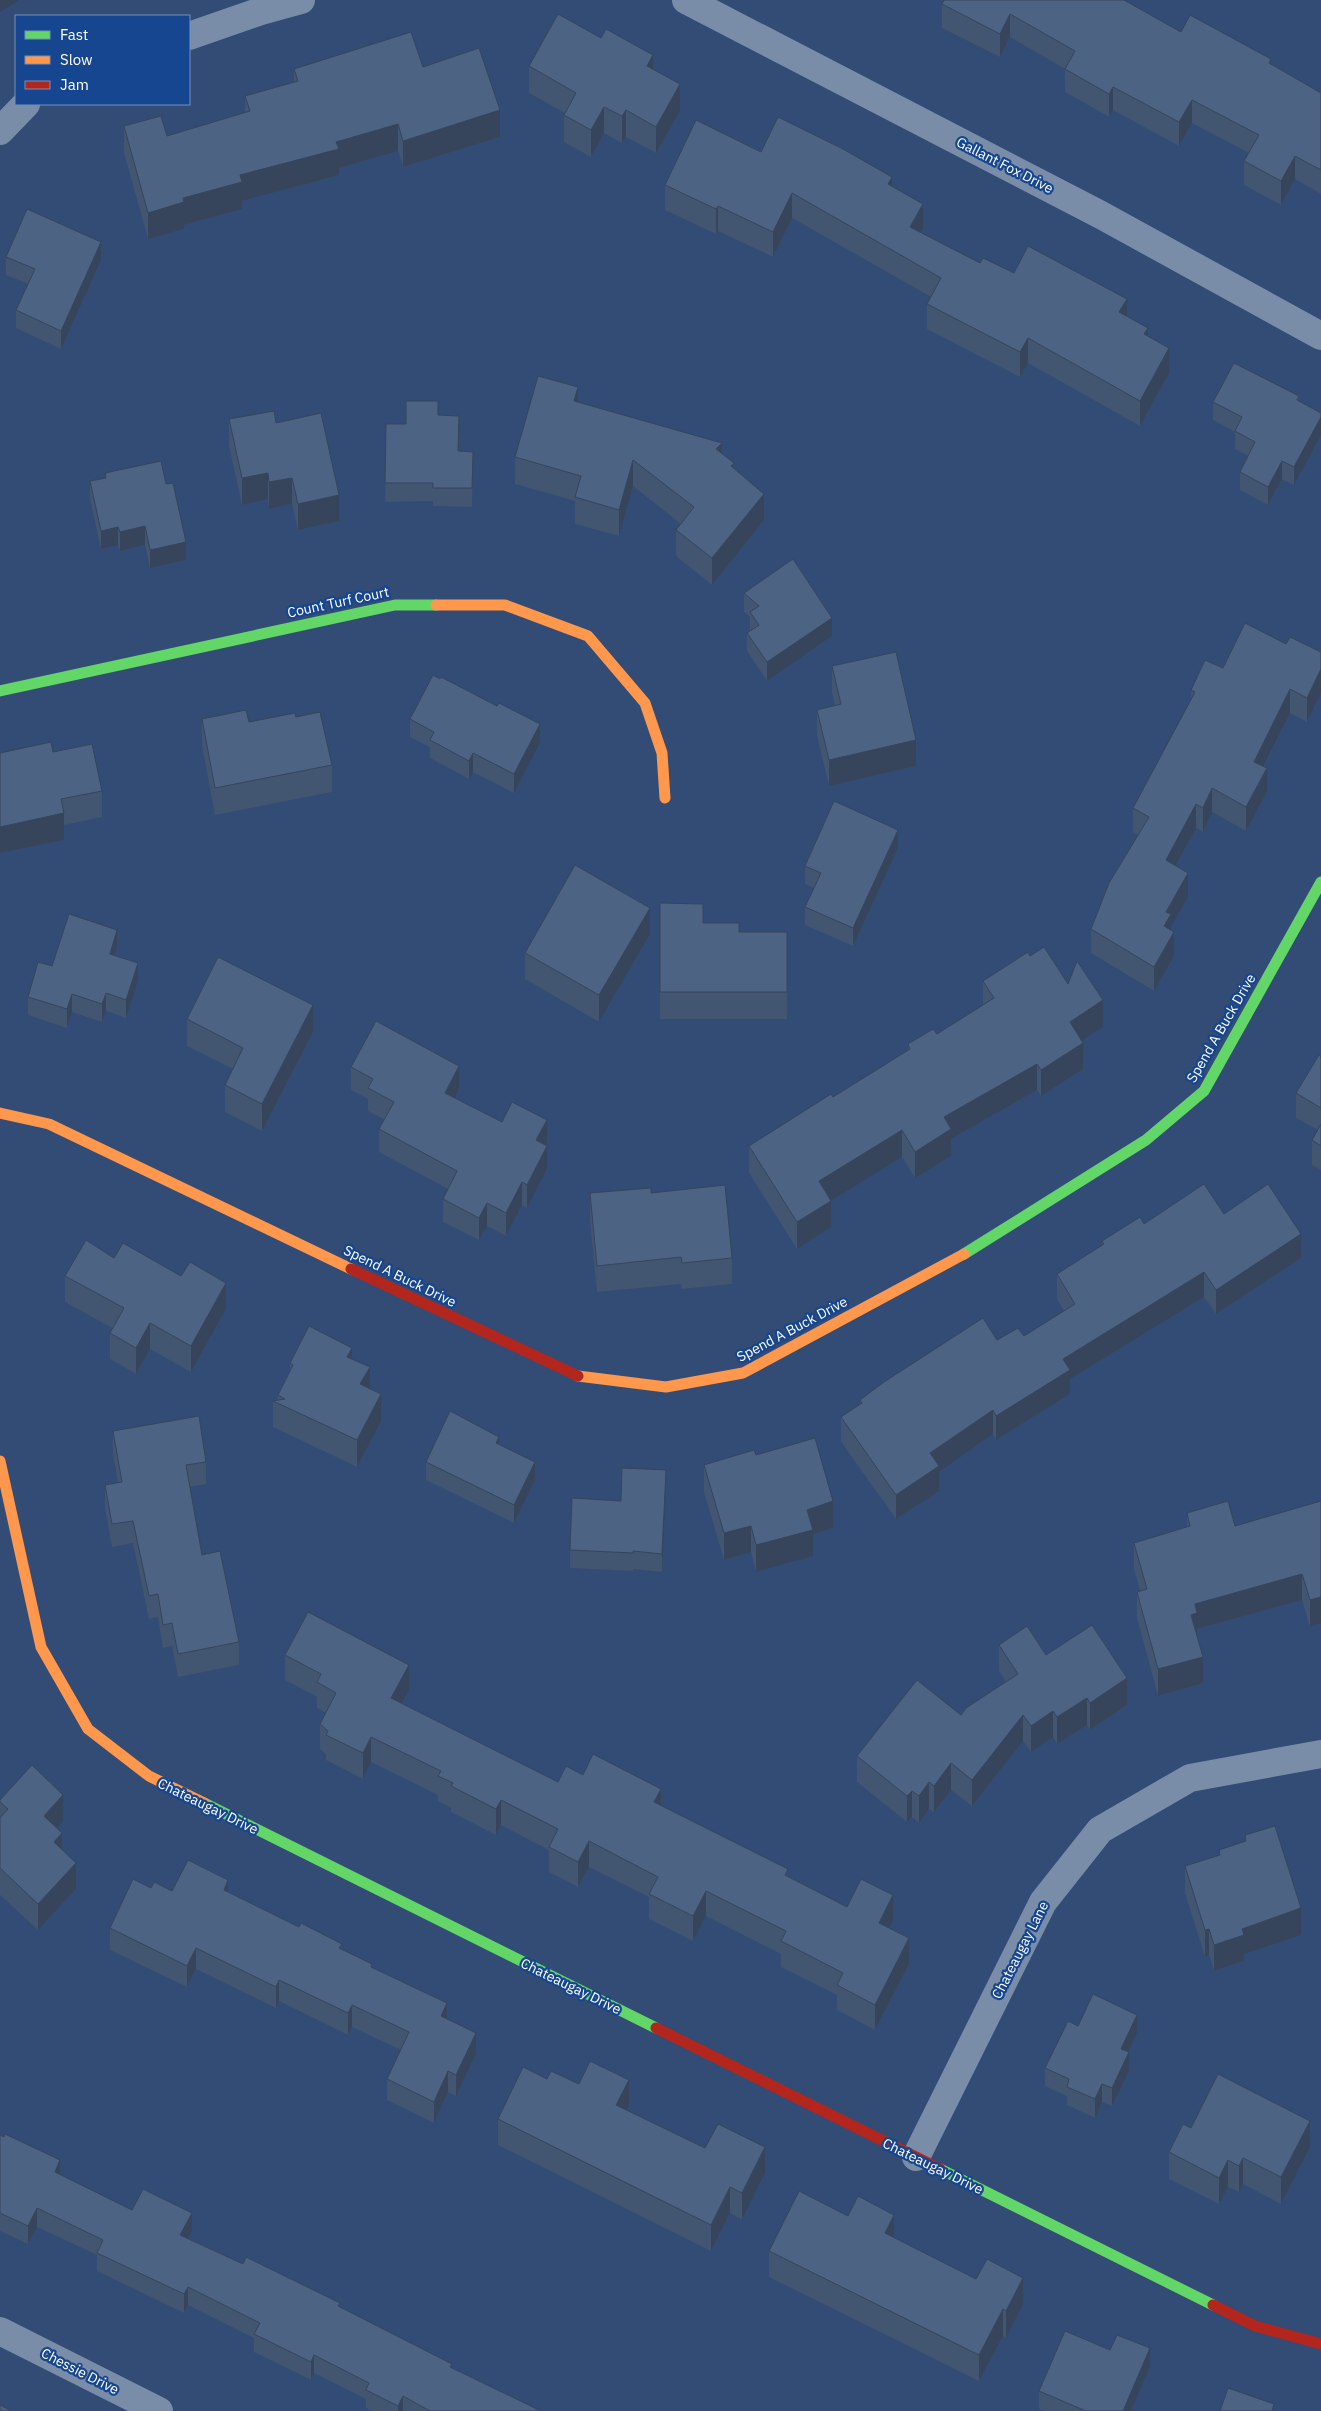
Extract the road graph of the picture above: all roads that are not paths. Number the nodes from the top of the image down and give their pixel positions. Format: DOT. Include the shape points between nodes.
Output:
graph roads {
  1 [pos="302,0"];
  2 [pos="686,0"];
  3 [pos="260,6"];
  4 [pos="190,36"];
  5 [pos="25,105"];
  6 [pos="0,131"];
  7 [pos="1321,336"];
  8 [pos="0,691"];
  9 [pos="665,798"];
  10 [pos="1321,882"];
  11 [pos="0,1113"];
  12 [pos="0,1461"];
  13 [pos="1321,1754"];
  14 [pos="916,2157"];
  15 [pos="0,2331"];
  16 [pos="1321,2344"];
  17 [pos="159,2411"];
  1 -- 3 [label="street"];
  2 -- 7 [label="street, Gallant Fox Drive" via="1101,215"];
  3 -- 4 [label="street"];
  5 -- 6 [label="street"];
  8 -- 9 [label="street, Count Turf Court" via="395,605 505,605 588,636 645,703 662,753"];
  10 -- 11 [label="street, Spend A Buck Drive" via="1204,1091 1146,1140 969,1250 743,1373 666,1387 573,1375 49,1124"];
  12 -- 14 [label="street, Chateaugay Drive" via="41,1647 88,1729 149,1776"];
  13 -- 14 [label="street, Chateaugay Lane" via="1190,1778 1100,1830 1042,1902"];
  14 -- 16 [label="street, Chateaugay Drive" via="1255,2326"];
  15 -- 17 [label="street, Chessie Drive"];
}
